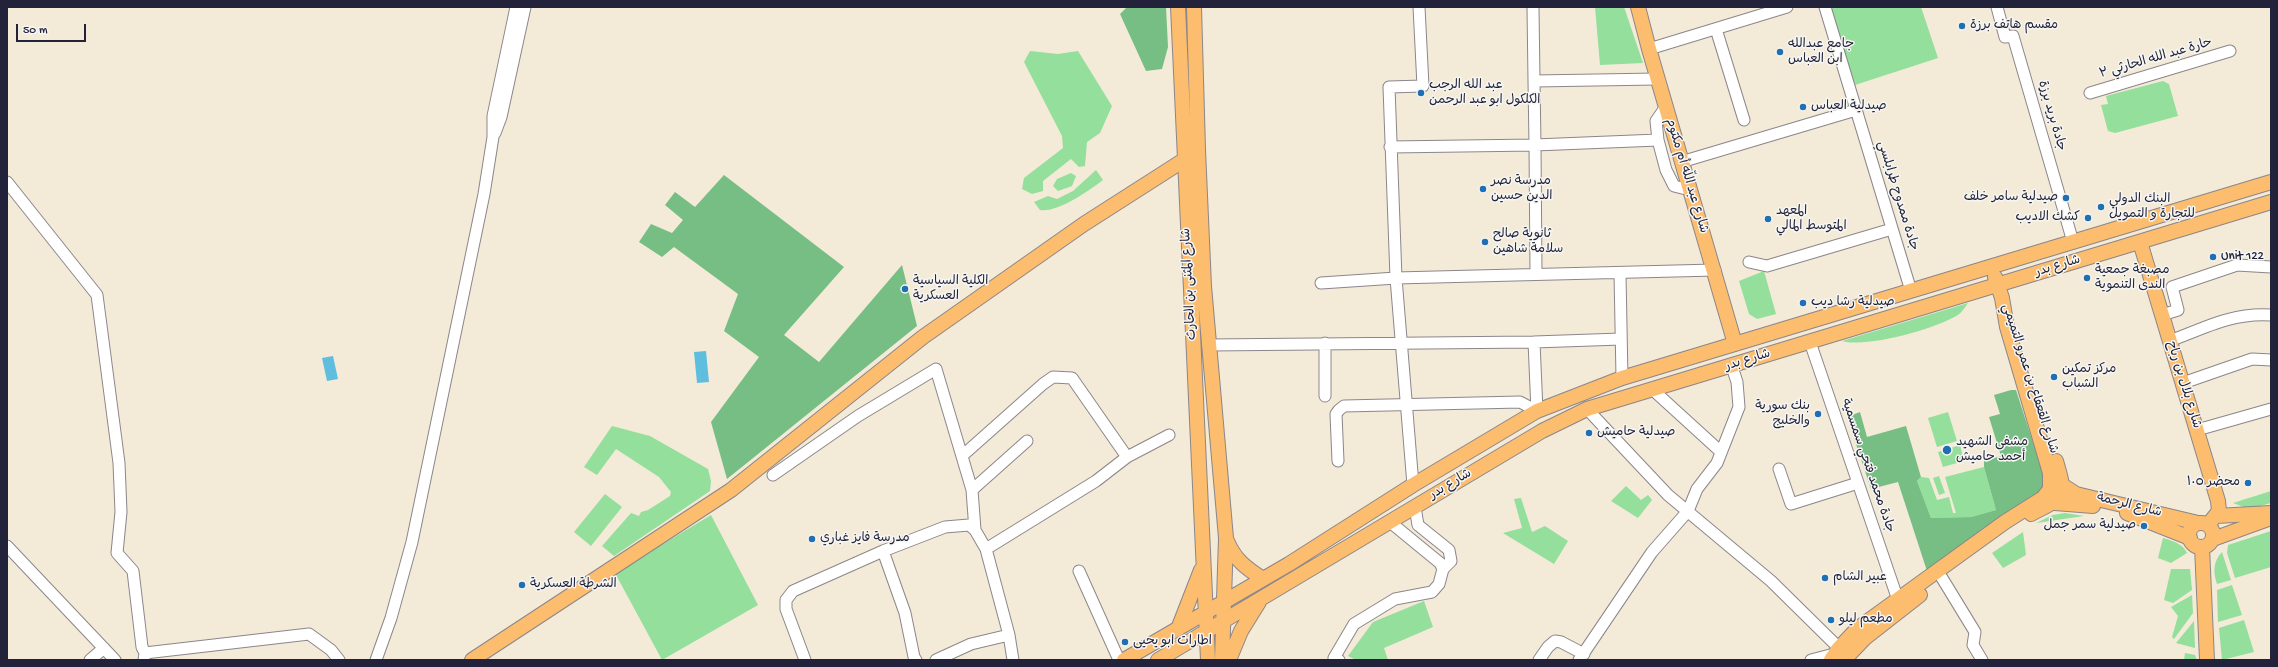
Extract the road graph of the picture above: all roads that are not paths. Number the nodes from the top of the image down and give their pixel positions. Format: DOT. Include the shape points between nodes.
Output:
graph roads {
  1 [pos="516,7"];
  2 [pos="525,7"];
  3 [pos="1178,7"];
  4 [pos="1194,7"];
  5 [pos="1419,7"];
  6 [pos="1533,7"];
  7 [pos="1638,7"];
  8 [pos="1787,7"];
  9 [pos="1825,7"];
  10 [pos="1996,7"];
  11 [pos="1716,29"];
  12 [pos="1648,49"];
  13 [pos="2230,51"];
  14 [pos="1657,79"];
  15 [pos="1534,82"];
  16 [pos="2090,93"];
  17 [pos="1666,108"];
  18 [pos="1856,110"];
  19 [pos="1744,120"];
  20 [pos="493,137"];
  21 [pos="1658,140"];
  22 [pos="1535,145"];
  23 [pos="1390,147"];
  24 [pos="1184,160"];
  25 [pos="1681,162"];
  26 [pos="7,182"];
  27 [pos="2271,182"];
  28 [pos="1690,190"];
  29 [pos="2271,202"];
  30 [pos="1892,229"];
  31 [pos="2073,242"];
  32 [pos="2140,242"];
  33 [pos="1749,262"];
  34 [pos="1992,266"];
  35 [pos="2271,267"];
  36 [pos="1715,270"];
  37 [pos="1536,274"];
  38 [pos="1620,274"];
  39 [pos="1396,278"];
  40 [pos="1321,283"];
  41 [pos="1911,291"];
  42 [pos="2000,291"];
  43 [pos="2162,315"];
  44 [pos="2271,315"];
  45 [pos="1621,339"];
  46 [pos="2170,341"];
  47 [pos="1534,342"];
  48 [pos="1810,342"];
  49 [pos="1325,343"];
  50 [pos="1400,343"];
  51 [pos="1735,344"];
  52 [pos="1208,345"];
  53 [pos="2271,360"];
  54 [pos="1732,367"];
  55 [pos="1622,378"];
  56 [pos="2183,383"];
  57 [pos="1653,390"];
  58 [pos="1325,396"];
  59 [pos="1407,405"];
  60 [pos="1587,409"];
  61 [pos="2271,409"];
  62 [pos="1537,411"];
  63 [pos="2197,430"];
  64 [pos="1170,435"];
  65 [pos="1027,441"];
  66 [pos="1721,452"];
  67 [pos="962,456"];
  68 [pos="1127,457"];
  69 [pos="1338,461"];
  70 [pos="1779,469"];
  71 [pos="773,475"];
  72 [pos="1858,483"];
  73 [pos="1413,485"];
  74 [pos="972,490"];
  75 [pos="2054,491"];
  76 [pos="1415,507"];
  77 [pos="1688,511"];
  78 [pos="2271,514"];
  79 [pos="2271,518"];
  80 [pos="2207,521"];
  81 [pos="1390,522"];
  82 [pos="975,530"];
  83 [pos="1226,538"];
  84 [pos="2190,538"];
  85 [pos="2208,543"];
  86 [pos="7,546"];
  87 [pos="986,549"];
  88 [pos="883,551"];
  89 [pos="1204,560"];
  90 [pos="1289,564"];
  91 [pos="1079,570"];
  92 [pos="1443,570"];
  93 [pos="1296,578"];
  94 [pos="1942,578"];
  95 [pos="1262,580"];
  96 [pos="1260,600"];
  97 [pos="1898,600"];
  98 [pos="1225,602"];
  99 [pos="1205,612"];
  100 [pos="1223,620"];
  101 [pos="1178,629"];
  102 [pos="1207,629"];
  103 [pos="1008,635"];
  104 [pos="104,648"];
  105 [pos="1837,656"];
  106 [pos="144,657"];
  107 [pos="1581,657"];
  108 [pos="1165,659"];
  109 [pos="1336,659"];
  110 [pos="90,660"];
  111 [pos="115,660"];
  112 [pos="339,660"];
  113 [pos="376,660"];
  114 [pos="472,660"];
  115 [pos="805,660"];
  116 [pos="916,660"];
  117 [pos="936,660"];
  118 [pos="1013,660"];
  119 [pos="1119,660"];
  120 [pos="1124,660"];
  121 [pos="1208,660"];
  122 [pos="1222,660"];
  123 [pos="1229,660"];
  124 [pos="1539,660"];
  125 [pos="1811,660"];
  126 [pos="1982,660"];
  127 [pos="2207,660"];
  1 -- 20 [label="street" via="493,116"];
  2 -- 20 [label="street" via="501,117"];
  3 -- 24 [label="main road, شارع المثنى بن الحارث"];
  4 -- 52 [label="main road, شارع المثنى بن الحارث" via="1198,155"];
  5 -- 23 [label="street" via="1422,86 1389,87"];
  6 -- 15 [label="street"];
  7 -- 12 [label="main road, شارع عبد اللّه أم مكتوم"];
  8 -- 11 [label="street"];
  9 -- 18 [label="street, جادة ممدوح طرابلسي"];
  10 -- 31 [label="street, جادة بريد برزة" via="2006,37 2013,36"];
  11 -- 12 [label="street"];
  11 -- 19 [label="street"];
  12 -- 14 [label="main road, شارع عبد اللّه أم مكتوم"];
  13 -- 16 [label="street, حارة عبد الله الحارثي ٣"];
  14 -- 15 [label="street"];
  14 -- 17 [label="main road, شارع عبد اللّه أم مكتوم"];
  15 -- 22 [label="street"];
  17 -- 21 [label="street" via="1656,121"];
  17 -- 25 [label="main road, شارع عبد اللّه أم مكتوم"];
  18 -- 25 [label="street"];
  18 -- 30 [label="street, جادة ممدوح طرابلسي"];
  20 -- 113 [label="street" via="484,194 412,542 391,618"];
  21 -- 22 [label="street"];
  21 -- 28 [label="street" via="1666,170 1674,186"];
  22 -- 23 [label="street"];
  22 -- 37 [label="street"];
  23 -- 39 [label="street"];
  24 -- 89 [label="main road, شارع المثنى بن الحارث"];
  24 -- 114 [label="main road" via="1084,224 923,337 731,490"];
  25 -- 28 [label="main road, شارع عبد اللّه أم مكتوم"];
  26 -- 106 [label="street" via="98,295 119,463 121,512 117,553 133,570"];
  27 -- 31 [label="main road, شارع بدر"];
  28 -- 36 [label="main road, شارع عبد اللّه أم مكتوم"];
  29 -- 32 [label="main road, شارع بدر"];
  30 -- 33 [label="street" via="1767,266"];
  30 -- 41 [label="street, جادة ممدوح طرابلسي"];
  31 -- 34 [label="main road, شارع بدر"];
  32 -- 42 [label="main road, شارع بدر"];
  32 -- 43 [label="main road, شارع بلال بن رباح"];
  34 -- 41 [label="main road, شارع بدر"];
  34 -- 42 [label="main road, شارع القعقاع بن عمرو التميمي"];
  35 -- 43 [label="street" via="2237,265 2172,287 2178,310"];
  36 -- 38 [label="street"];
  36 -- 51 [label="main road, شارع عبد اللّه أم مكتوم"];
  37 -- 38 [label="street"];
  37 -- 39 [label="street"];
  38 -- 45 [label="street"];
  39 -- 40 [label="street"];
  39 -- 50 [label="street"];
  41 -- 51 [label="main road, شارع بدر"];
  42 -- 48 [label="main road, شارع بدر"];
  42 -- 75 [label="main road, شارع القعقاع بن عمرو التميمي" via="2006,321"];
  43 -- 46 [label="main road, شارع بلال بن رباح"];
  44 -- 46 [label="street" via="2252,314 2217,322"];
  45 -- 47 [label="street"];
  45 -- 55 [label="street"];
  46 -- 56 [label="main road, شارع بلال بن رباح"];
  47 -- 50 [label="street"];
  47 -- 62 [label="street"];
  48 -- 54 [label="main road, شارع بدر"];
  48 -- 72 [label="street, جادة محمد فتحي سمسمية"];
  49 -- 50 [label="street"];
  49 -- 52 [label="street"];
  49 -- 58 [label="street"];
  50 -- 59 [label="street"];
  51 -- 55 [label="main road, شارع بدر"];
  52 -- 83 [label="main road, شارع المثنى بن الحارث"];
  53 -- 56 [label="street" via="2252,359"];
  54 -- 57 [label="main road, شارع بدر"];
  54 -- 66 [label="street" via="1737,382 1739,407"];
  55 -- 62 [label="main road, شارع بدر"];
  56 -- 63 [label="main road, شارع بلال بن رباح"];
  57 -- 60 [label="main road, شارع بدر"];
  57 -- 66 [label="street"];
  59 -- 62 [label="street" via="1520,402"];
  59 -- 69 [label="street" via="1344,406 1339,410 1336,414"];
  59 -- 73 [label="street"];
  60 -- 76 [label="main road, شارع بدر" via="1542,431"];
  60 -- 77 [label="street" via="1668,495"];
  61 -- 63 [label="street"];
  62 -- 73 [label="main road, شارع بدر"];
  63 -- 80 [label="main road, شارع بلال بن رباح" via="2218,501"];
  64 -- 68 [label="street"];
  65 -- 74 [label="street"];
  66 -- 77 [label="street" via="1713,471 1696,489"];
  67 -- 68 [label="street" via="1054,376 1072,378"];
  67 -- 71 [label="street" via="936,369 858,416"];
  67 -- 74 [label="street"];
  68 -- 87 [label="street" via="1096,481"];
  70 -- 72 [label="street" via="1791,504"];
  72 -- 97 [label="street, جادة محمد فتحي سمسمية"];
  73 -- 90 [label="main road, شارع بدر"];
  74 -- 82 [label="street"];
  75 -- 80 [label="main road, شارع الرحمة"];
  75 -- 84 [label="main road, شارع الرحمة" via="2083,504 2127,513"];
  75 -- 94 [label="main road" via="2031,514"];
  75 -- 97 [label="main road"];
  76 -- 81 [label="main road, شارع بدر"];
  76 -- 92 [label="street" via="1418,525 1449,550 1451,561"];
  77 -- 105 [label="street" via="1771,581"];
  77 -- 107 [label="street" via="1652,552"];
  78 -- 80 [label="main road, شارع الرحمة"];
  79 -- 85 [label="main road"];
  80 -- 84 [label="main road" via="2192,527"];
  80 -- 85 [label="main road" via="2213,531"];
  81 -- 92 [label="street" via="1440,563"];
  81 -- 93 [label="main road, شارع بدر"];
  82 -- 87 [label="street"];
  82 -- 88 [label="street" via="969,525 945,527"];
  83 -- 95 [label="main road" via="1236,558"];
  83 -- 98 [label="main road, شارع المثنى بن الحارث"];
  84 -- 85 [label="main road" via="2197,546"];
  85 -- 127 [label="main road"];
  86 -- 104 [label="street"];
  87 -- 103 [label="street"];
  88 -- 115 [label="street" via="788,595 786,609"];
  88 -- 116 [label="street" via="905,613"];
  89 -- 99 [label="main road, شارع المثنى بن الحارث"];
  89 -- 101 [label="main road"];
  90 -- 93 [label="main road"];
  90 -- 95 [label="main road, شارع بدر"];
  91 -- 119 [label="street"];
  92 -- 109 [label="street" via="1439,584 1432,592 1395,599 1354,624"];
  93 -- 96 [label="main road, شارع بدر"];
  94 -- 105 [label="main road" via="1865,638"];
  94 -- 126 [label="street" via="1975,632 1974,646"];
  95 -- 98 [label="main road, شارع بدر"];
  96 -- 100 [label="main road, شارع بدر"];
  96 -- 123 [label="main road" via="1241,631"];
  97 -- 105 [label="main road" via="1857,629"];
  98 -- 99 [label="main road, شارع بدر"];
  98 -- 100 [label="main road, شارع المثنى بن الحارث"];
  99 -- 101 [label="main road, شارع بدر"];
  99 -- 102 [label="main road, شارع المثنى بن الحارث"];
  100 -- 102 [label="main road, شارع بدر"];
  100 -- 122 [label="main road, شارع المثنى بن الحارث"];
  101 -- 120 [label="main road, شارع بدر"];
  102 -- 108 [label="main road, شارع بدر"];
  102 -- 121 [label="main road, شارع المثنى بن الحارث"];
  103 -- 117 [label="street" via="971,644"];
  103 -- 118 [label="street"];
  104 -- 110 [label="street"];
  104 -- 111 [label="street"];
  105 -- 125 [label="street"];
  106 -- 112 [label="street" via="309,634 331,650"];
  107 -- 124 [label="street" via="1561,642 1555,641"];
}
